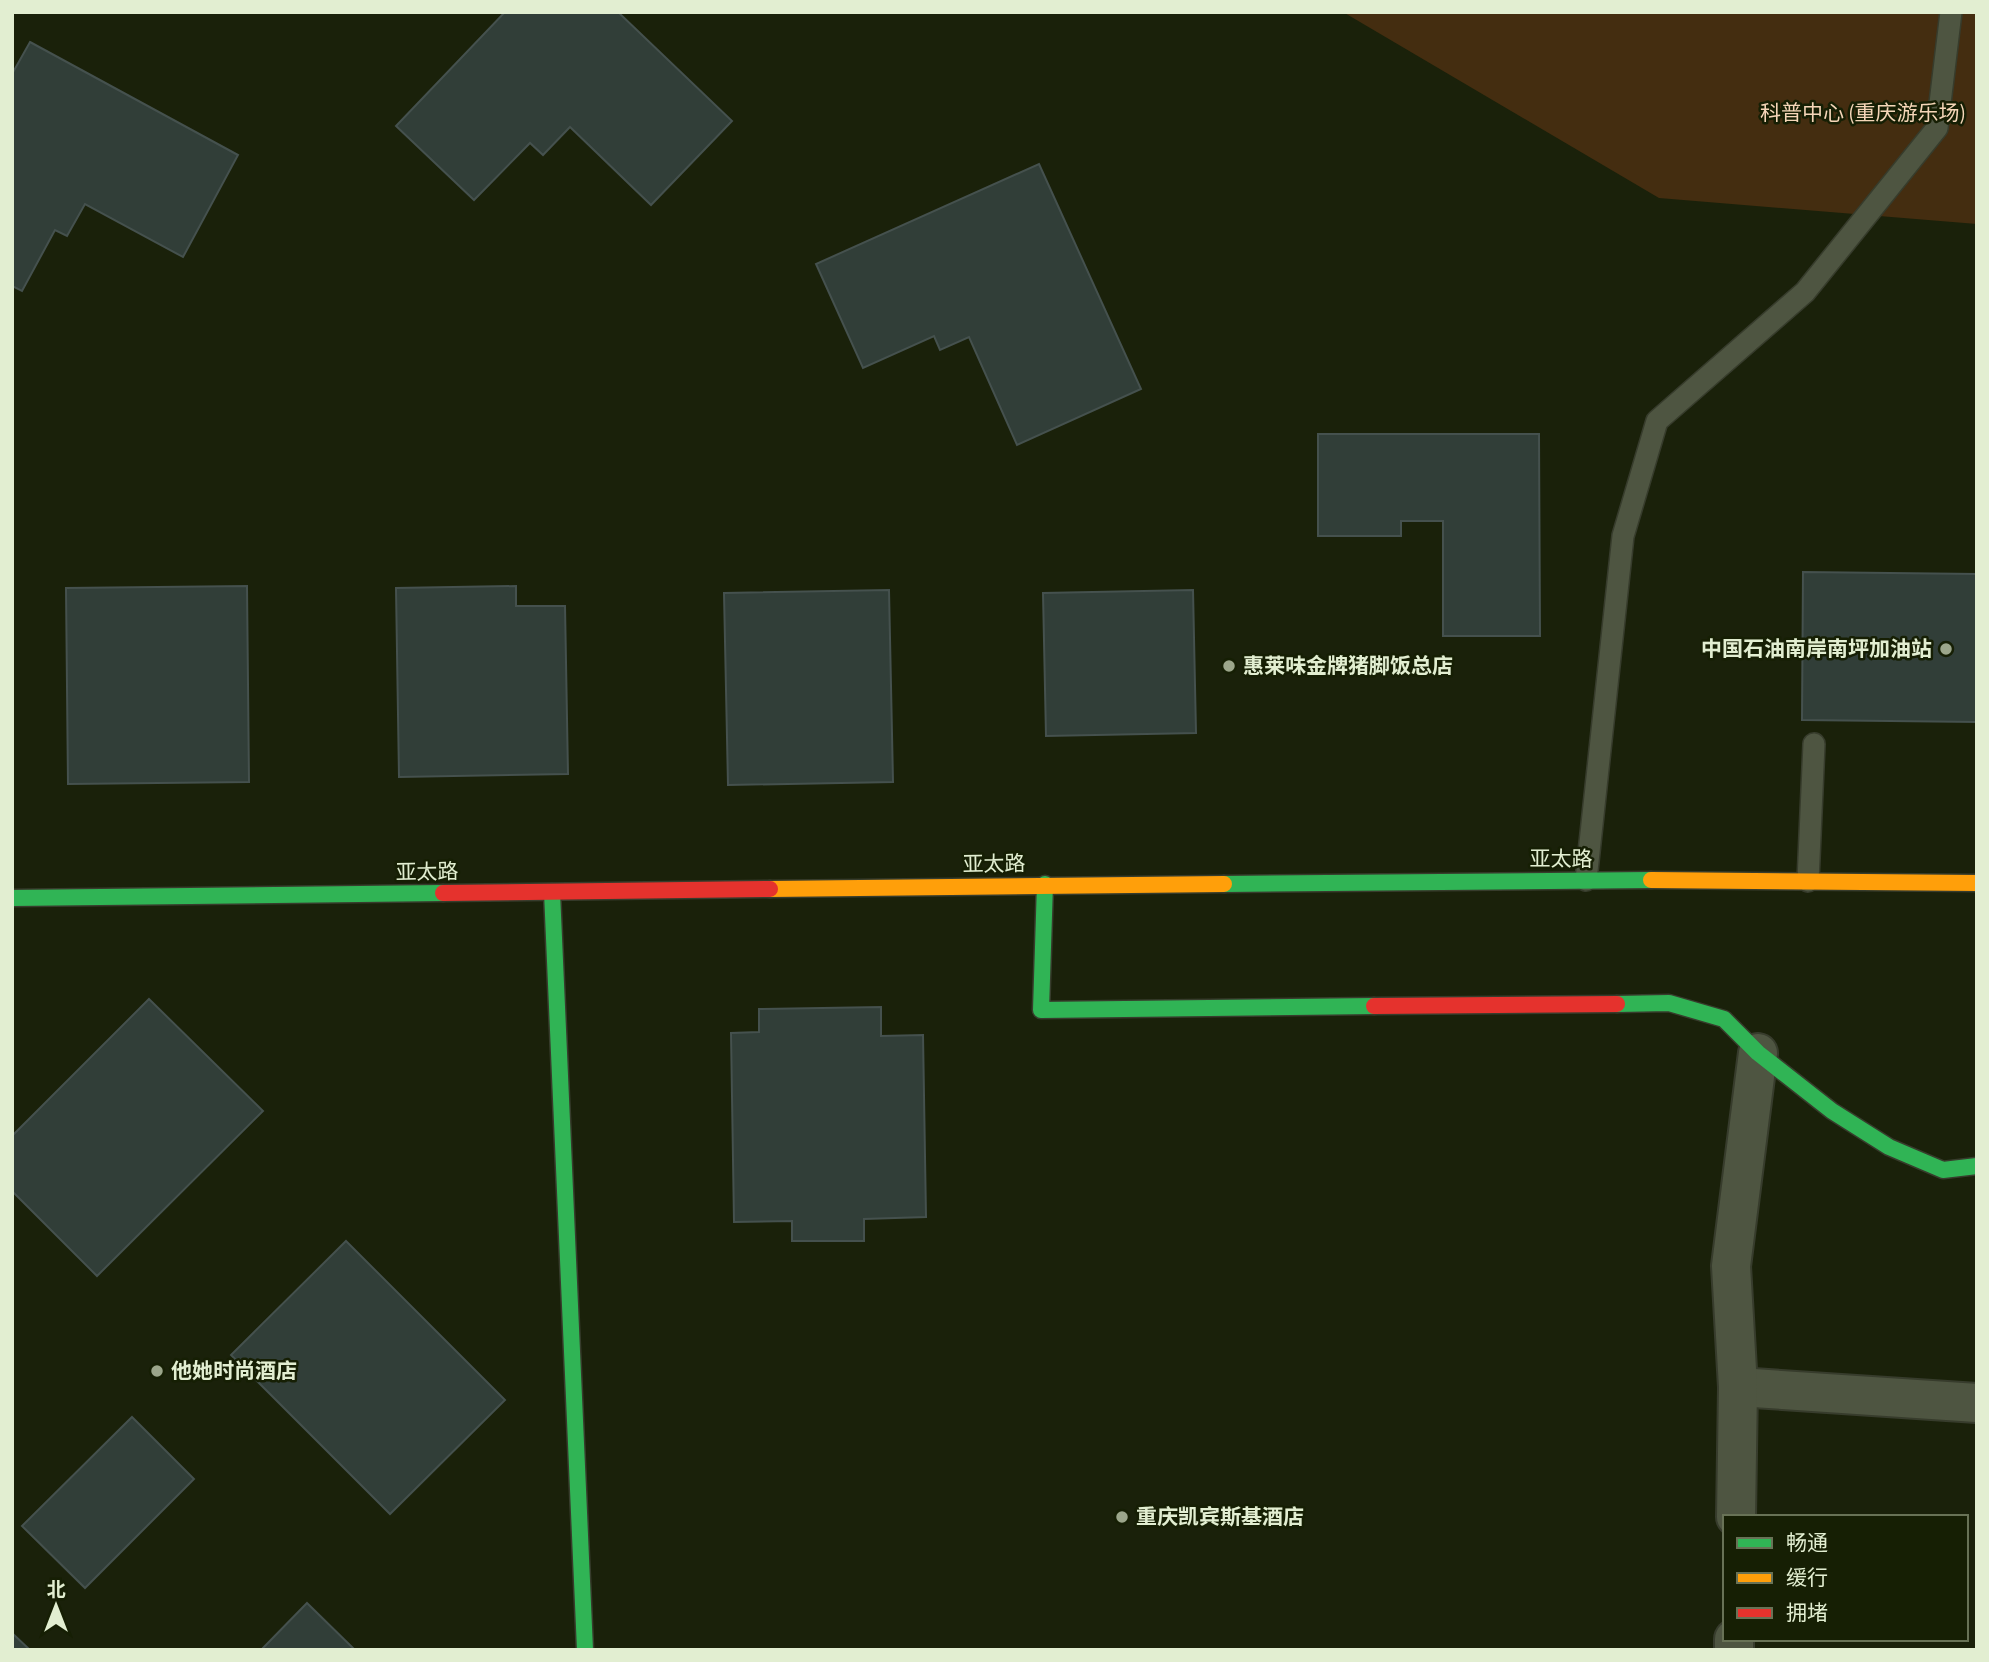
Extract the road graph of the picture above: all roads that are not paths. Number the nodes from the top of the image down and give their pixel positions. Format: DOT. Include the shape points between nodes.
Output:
graph roads {
  1 [pos="1951,12"];
  2 [pos="1814,744"];
  3 [pos="1586,880"];
  4 [pos="1808,881"];
  5 [pos="1977,883"];
  6 [pos="1045,884"];
  7 [pos="552,892"];
  8 [pos="12,898"];
  9 [pos="1758,1053"];
  10 [pos="1977,1166"];
  11 [pos="1738,1387"];
  12 [pos="1977,1404"];
  13 [pos="1736,1515"];
  14 [pos="585,1650"];
  1 -- 3 [label="lane" via="1937,128 1805,292 1657,421 1623,536"];
  2 -- 4 [label="lane"];
  3 -- 4 [label="street, 亚太路"];
  3 -- 6 [label="street, 亚太路"];
  4 -- 5 [label="street, 亚太路"];
  6 -- 7 [label="street, 亚太路"];
  6 -- 9 [label="street" via="1041,1010 1669,1003 1724,1019"];
  7 -- 8 [label="street, 亚太路"];
  7 -- 14 [label="street"];
  9 -- 10 [label="street" via="1832,1111 1889,1147 1943,1170"];
  9 -- 11 [label="street" via="1731,1266"];
  11 -- 12 [label="street"];
  11 -- 13 [label="street"];
}
